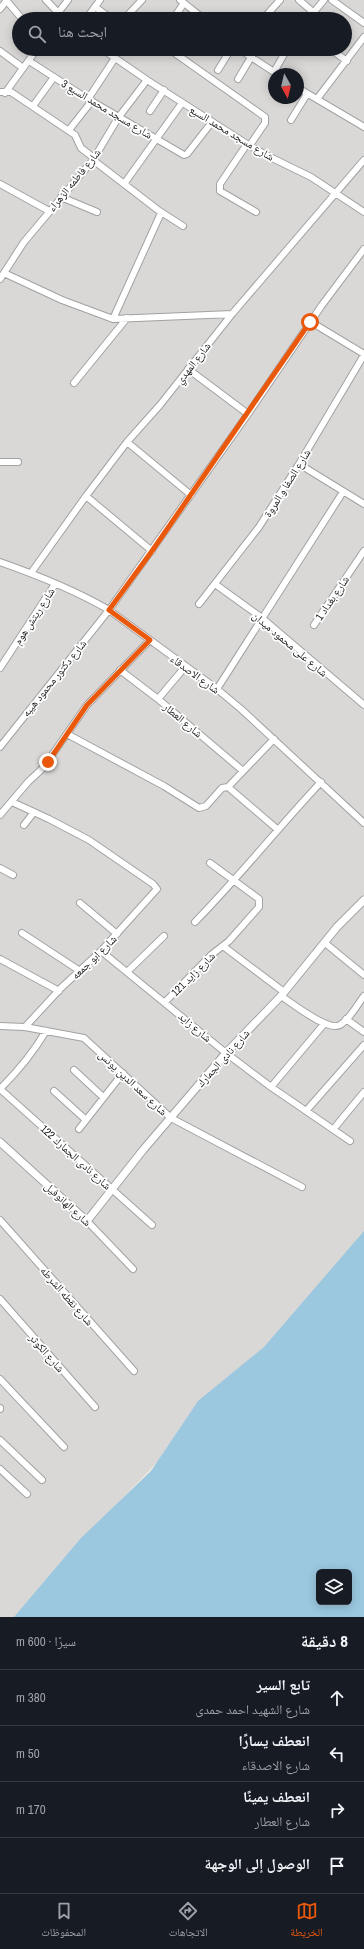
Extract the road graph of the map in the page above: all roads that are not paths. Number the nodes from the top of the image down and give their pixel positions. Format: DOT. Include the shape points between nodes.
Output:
graph roads {
  1 [pos="7,0"];
  2 [pos="46,0"];
  3 [pos="68,0"];
  4 [pos="100,0"];
  5 [pos="142,0"];
  6 [pos="280,0"];
  7 [pos="299,0"];
  8 [pos="324,0"];
  9 [pos="332,0"];
  10 [pos="182,2"];
  11 [pos="95,7"];
  12 [pos="0,9"];
  13 [pos="16,12"];
  14 [pos="57,12"];
  15 [pos="63,12"];
  16 [pos="91,12"];
  17 [pos="102,12"];
  18 [pos="131,12"];
  19 [pos="177,12"];
  20 [pos="195,12"];
  21 [pos="269,12"];
  22 [pos="313,12"];
  23 [pos="349,12"];
  24 [pos="352,14"];
  25 [pos="364,23"];
  26 [pos="364,37"];
  27 [pos="0,51"];
  28 [pos="352,54"];
  29 [pos="32,56"];
  30 [pos="112,56"];
  31 [pos="179,56"];
  32 [pos="227,56"];
  33 [pos="284,56"];
  34 [pos="340,56"];
  35 [pos="351,56"];
  36 [pos="251,57"];
  37 [pos="115,58"];
  38 [pos="29,61"];
  39 [pos="347,61"];
  40 [pos="23,68"];
  41 [pos="268,68"];
  42 [pos="278,68"];
  43 [pos="218,70"];
  44 [pos="54,77"];
  45 [pos="238,79"];
  46 [pos="147,80"];
  47 [pos="164,90"];
  48 [pos="3,92"];
  49 [pos="304,92"];
  50 [pos="307,94"];
  51 [pos="90,100"];
  52 [pos="316,100"];
  53 [pos="182,103"];
  54 [pos="33,106"];
  55 [pos="150,111"];
  56 [pos="118,118"];
  57 [pos="291,120"];
  58 [pos="212,122"];
  59 [pos="364,127"];
  60 [pos="69,130"];
  61 [pos="156,138"];
  62 [pos="248,144"];
  63 [pos="94,159"];
  64 [pos="364,160"];
  65 [pos="0,184"];
  66 [pos="124,184"];
  67 [pos="335,194"];
  68 [pos="61,197"];
  69 [pos="49,211"];
  70 [pos="97,212"];
  71 [pos="256,212"];
  72 [pos="364,212"];
  73 [pos="161,213"];
  74 [pos="184,226"];
  75 [pos="364,249"];
  76 [pos="4,273"];
  77 [pos="0,279"];
  78 [pos="232,314"];
  79 [pos="127,318"];
  80 [pos="113,319"];
  81 [pos="310,322"];
  82 [pos="364,354"];
  83 [pos="188,369"];
  84 [pos="74,383"];
  85 [pos="248,414"];
  86 [pos="127,442"];
  87 [pos="0,462"];
  88 [pos="18,462"];
  89 [pos="299,464"];
  90 [pos="343,492"];
  91 [pos="191,495"];
  92 [pos="86,496"];
  93 [pos="364,504"];
  94 [pos="152,551"];
  95 [pos="364,551"];
  96 [pos="0,562"];
  97 [pos="31,573"];
  98 [pos="55,584"];
  99 [pos="215,584"];
  100 [pos="199,604"];
  101 [pos="109,610"];
  102 [pos="262,618"];
  103 [pos="314,625"];
  104 [pos="150,640"];
  105 [pos="185,667"];
  106 [pos="0,668"];
  107 [pos="120,670"];
  108 [pos="217,689"];
  109 [pos="158,699"];
  110 [pos="364,705"];
  111 [pos="67,734"];
  112 [pos="274,739"];
  113 [pos="0,747"];
  114 [pos="243,771"];
  115 [pos="321,782"];
  116 [pos="228,787"];
  117 [pos="12,802"];
  118 [pos="34,812"];
  119 [pos="0,816"];
  120 [pos="364,823"];
  121 [pos="24,825"];
  122 [pos="277,830"];
  123 [pos="210,863"];
  124 [pos="0,868"];
  125 [pos="13,875"];
  126 [pos="235,881"];
  127 [pos="364,900"];
  128 [pos="80,903"];
  129 [pos="195,922"];
  130 [pos="22,933"];
  131 [pos="117,934"];
  132 [pos="164,936"];
  133 [pos="325,943"];
  134 [pos="223,946"];
  135 [pos="101,951"];
  136 [pos="0,959"];
  137 [pos="80,971"];
  138 [pos="127,972"];
  139 [pos="364,975"];
  140 [pos="59,991"];
  141 [pos="283,994"];
  142 [pos="364,996"];
  143 [pos="165,1002"];
  144 [pos="346,1019"];
  145 [pos="324,1024"];
  146 [pos="0,1026"];
  147 [pos="25,1027"];
  148 [pos="46,1031"];
  149 [pos="364,1032"];
  150 [pos="364,1045"];
  151 [pos="226,1053"];
  152 [pos="74,1070"];
  153 [pos="123,1073"];
  154 [pos="271,1087"];
  155 [pos="0,1089"];
  156 [pos="54,1091"];
  157 [pos="364,1092"];
  158 [pos="103,1097"];
  159 [pos="306,1111"];
  160 [pos="171,1118"];
  161 [pos="86,1120"];
  162 [pos="336,1126"];
  163 [pos="79,1129"];
  164 [pos="350,1141"];
  165 [pos="0,1142"];
  166 [pos="302,1187"];
  167 [pos="112,1189"];
  168 [pos="0,1220"];
  169 [pos="87,1221"];
  170 [pos="152,1225"];
  171 [pos="133,1269"];
  172 [pos="0,1299"];
  173 [pos="134,1372"];
  174 [pos="0,1379"];
  175 [pos="95,1407"];
  176 [pos="0,1440"];
  177 [pos="64,1447"];
  178 [pos="0,1469"];
  179 [pos="42,1480"];
  180 [pos="27,1494"];
  1 -- 12 [label="street"];
  1 -- 13 [label="street"];
  2 -- 14 [label="street"];
  3 -- 15 [label="street"];
  4 -- 11 [label="street"];
  5 -- 18 [label="street"];
  6 -- 21 [label="street"];
  7 -- 22 [label="street"];
  8 -- 22 [label="street"];
  9 -- 23 [label="street"];
  10 -- 19 [label="street"];
  10 -- 20 [label="street"];
  11 -- 16 [label="street"];
  11 -- 17 [label="street"];
  24 -- 25 [label="street"];
  26 -- 28 [label="street"];
  27 -- 40 [label="street"];
  29 -- 38 [label="street"];
  30 -- 37 [label="street, شارع مسجد محمد السبع"];
  31 -- 62 [label="street" via="265,117 265,123"];
  32 -- 43 [label="street"];
  33 -- 42 [label="street"];
  34 -- 39 [label="street"];
  35 -- 39 [label="street"];
  36 -- 41 [label="street"];
  36 -- 45 [label="street"];
  37 -- 46 [label="street, شارع مسجد محمد السبع"];
  37 -- 51 [label="street"];
  38 -- 40 [label="street"];
  38 -- 44 [label="street, شارع مسجد محمد السبع 3"];
  39 -- 52 [label="street"];
  40 -- 48 [label="street"];
  44 -- 51 [label="street, شارع مسجد محمد السبع 3"];
  44 -- 54 [label="street"];
  46 -- 47 [label="street, شارع مسجد محمد السبع"];
  46 -- 56 [label="street, شارع فاطمه الزهراء"];
  47 -- 53 [label="street, شارع مسجد محمد السبع"];
  47 -- 55 [label="street"];
  48 -- 54 [label="street" via="11,92"];
  49 -- 50 [label="street"];
  50 -- 52 [label="street"];
  50 -- 57 [label="street"];
  51 -- 56 [label="street, شارع مسجد محمد السبع 3"];
  51 -- 60 [label="street"];
  52 -- 59 [label="street"];
  53 -- 58 [label="street, شارع مسجد محمد السبع"];
  53 -- 61 [label="street"];
  54 -- 60 [label="street"];
  56 -- 61 [label="street, شارع مسجد محمد السبع 3"];
  56 -- 63 [label="street, شارع فاطمه الزهراء"];
  58 -- 61 [label="street, شارع مسجد محمد السبع 3" via="186,155"];
  58 -- 62 [label="street, شارع مسجد محمد السبع"];
  60 -- 63 [label="street" via="75,134 81,148"];
  61 -- 66 [label="street"];
  62 -- 67 [label="street, شارع مسجد محمد السبع" via="311,177"];
  62 -- 71 [label="street" via="220,184 220,191"];
  63 -- 66 [label="street"];
  63 -- 68 [label="street, شارع فاطمه الزهراء"];
  64 -- 67 [label="street, شارع المهدي"];
  65 -- 69 [label="street"];
  66 -- 73 [label="street"];
  67 -- 72 [label="street, شارع مسجد محمد السبع"];
  67 -- 78 [label="street, شارع المهدي"];
  68 -- 69 [label="street, شارع فاطمه الزهراء"];
  68 -- 70 [label="street"];
  69 -- 76 [label="street, شارع فاطمه الزهراء" via="24,242"];
  73 -- 74 [label="street"];
  73 -- 80 [label="street"];
  75 -- 81 [label="street, شارع دكتور محمود هيبه"];
  76 -- 77 [label="street, شارع فاطمه الزهراء"];
  76 -- 80 [label="street" via="62,300"];
  78 -- 79 [label="street"];
  78 -- 83 [label="street, شارع المهدي"];
  79 -- 80 [label="street"];
  79 -- 84 [label="street"];
  81 -- 82 [label="street"];
  81 -- 85 [label="street, شارع دكتور محمود هيبه"];
  82 -- 89 [label="street, شارع الصفا و المروة"];
  83 -- 85 [label="street"];
  83 -- 86 [label="street, شارع المهدي"];
  85 -- 91 [label="street, شارع دكتور محمود هيبه"];
  86 -- 91 [label="street"];
  86 -- 92 [label="street, شارع المهدي"];
  87 -- 88 [label="street"];
  89 -- 90 [label="street"];
  89 -- 99 [label="street, شارع الصفا و المروة" via="260,527"];
  90 -- 93 [label="street"];
  90 -- 102 [label="street"];
  91 -- 94 [label="street, شارع دكتور محمود هيبه"];
  92 -- 94 [label="street"];
  92 -- 97 [label="street, شارع المهدي"];
  94 -- 101 [label="street, شارع دكتور محمود هيبه"];
  95 -- 103 [label="street, شارع بغداد 1"];
  96 -- 97 [label="street, شارع الاصدقاء"];
  97 -- 98 [label="street, شارع الاصدقاء"];
  98 -- 101 [label="street, شارع الاصدقاء"];
  98 -- 106 [label="street, شارع ريتش هوم"];
  99 -- 100 [label="street, شارع الصفا و المروة"];
  99 -- 102 [label="street, شارع على محمود ميدان"];
  101 -- 104 [label="street, شارع الاصدقاء"];
  101 -- 113 [label="street, شارع دكتور محمود هيبه"];
  102 -- 108 [label="street"];
  102 -- 110 [label="street, شارع على محمود ميدان"];
  104 -- 105 [label="street, شارع الاصدقاء"];
  104 -- 107 [label="street"];
  105 -- 108 [label="street, شارع الاصدقاء"];
  105 -- 109 [label="street"];
  107 -- 109 [label="street, شارع العطار"];
  107 -- 111 [label="street" via="87,705"];
  108 -- 112 [label="street, شارع الاصدقاء"];
  109 -- 114 [label="street, شارع العطار"];
  111 -- 116 [label="street" via="164,786 199,808 206,806 222,788"];
  111 -- 117 [label="street" via="43,768"];
  112 -- 114 [label="street"];
  112 -- 115 [label="street, شارع الاصدقاء"];
  114 -- 116 [label="street"];
  115 -- 120 [label="street, شارع الاصدقاء"];
  115 -- 122 [label="street"];
  116 -- 122 [label="street"];
  117 -- 118 [label="street"];
  117 -- 119 [label="street"];
  118 -- 121 [label="street"];
  118 -- 131 [label="street, شارع ابو جمعه" via="89,840 157,889"];
  122 -- 126 [label="street"];
  123 -- 126 [label="street"];
  124 -- 125 [label="street"];
  126 -- 129 [label="street"];
  126 -- 134 [label="street, شارع زايد 121" via="259,899 260,904"];
  127 -- 133 [label="street, شارع نادى الجمارك"];
  128 -- 131 [label="street"];
  130 -- 137 [label="street"];
  131 -- 135 [label="street, شارع ابو جمعه"];
  132 -- 138 [label="street"];
  133 -- 139 [label="street"];
  133 -- 141 [label="street, شارع نادى الجمارك"];
  134 -- 141 [label="street"];
  134 -- 143 [label="street, شارع زايد 121"];
  135 -- 137 [label="street, شارع ابو جمعه"];
  135 -- 138 [label="street, شارع زايد"];
  136 -- 140 [label="street"];
  137 -- 140 [label="street, شارع ابو جمعه"];
  138 -- 143 [label="street, شارع زايد"];
  140 -- 147 [label="street, شارع ابو جمعه"];
  141 -- 145 [label="street"];
  141 -- 151 [label="street, شارع نادى الجمارك"];
  142 -- 144 [label="street"];
  143 -- 151 [label="street, شارع زايد"];
  144 -- 145 [label="street" via="333,1027"];
  144 -- 149 [label="street"];
  145 -- 154 [label="street"];
  146 -- 147 [label="street, شارع سعد الدين يونس"];
  147 -- 148 [label="street, شارع سعد الدين يونس"];
  148 -- 153 [label="street, شارع سعد الدين يونس" via="84,1038"];
  148 -- 155 [label="street" via="22,1068"];
  150 -- 159 [label="street"];
  151 -- 154 [label="street, شارع زايد"];
  151 -- 160 [label="street, شارع نادى الجمارك"];
  152 -- 158 [label="street"];
  153 -- 158 [label="street"];
  153 -- 160 [label="street, شارع سعد الدين يونس"];
  154 -- 159 [label="street, شارع زايد"];
  155 -- 167 [label="street, شارع نادى الجمارك 122"];
  156 -- 161 [label="street"];
  157 -- 162 [label="street"];
  158 -- 161 [label="street"];
  159 -- 164 [label="street, شارع زايد"];
  160 -- 166 [label="street, شارع سعد الدين يونس"];
  160 -- 167 [label="street, شارع نادى الجمارك"];
  161 -- 163 [label="street"];
  165 -- 169 [label="street, شارع الهانوفيل"];
  167 -- 169 [label="street, شارع نادى الجمارك"];
  167 -- 170 [label="street, شارع نادى الجمارك 122"];
  168 -- 173 [label="street, شارع نقطه الشرطه"];
  169 -- 171 [label="street, شارع الهانوفيل"];
  172 -- 175 [label="street, شارع الكوثر"];
  174 -- 177 [label="street"];
  176 -- 179 [label="street"];
  178 -- 180 [label="street"];
}
